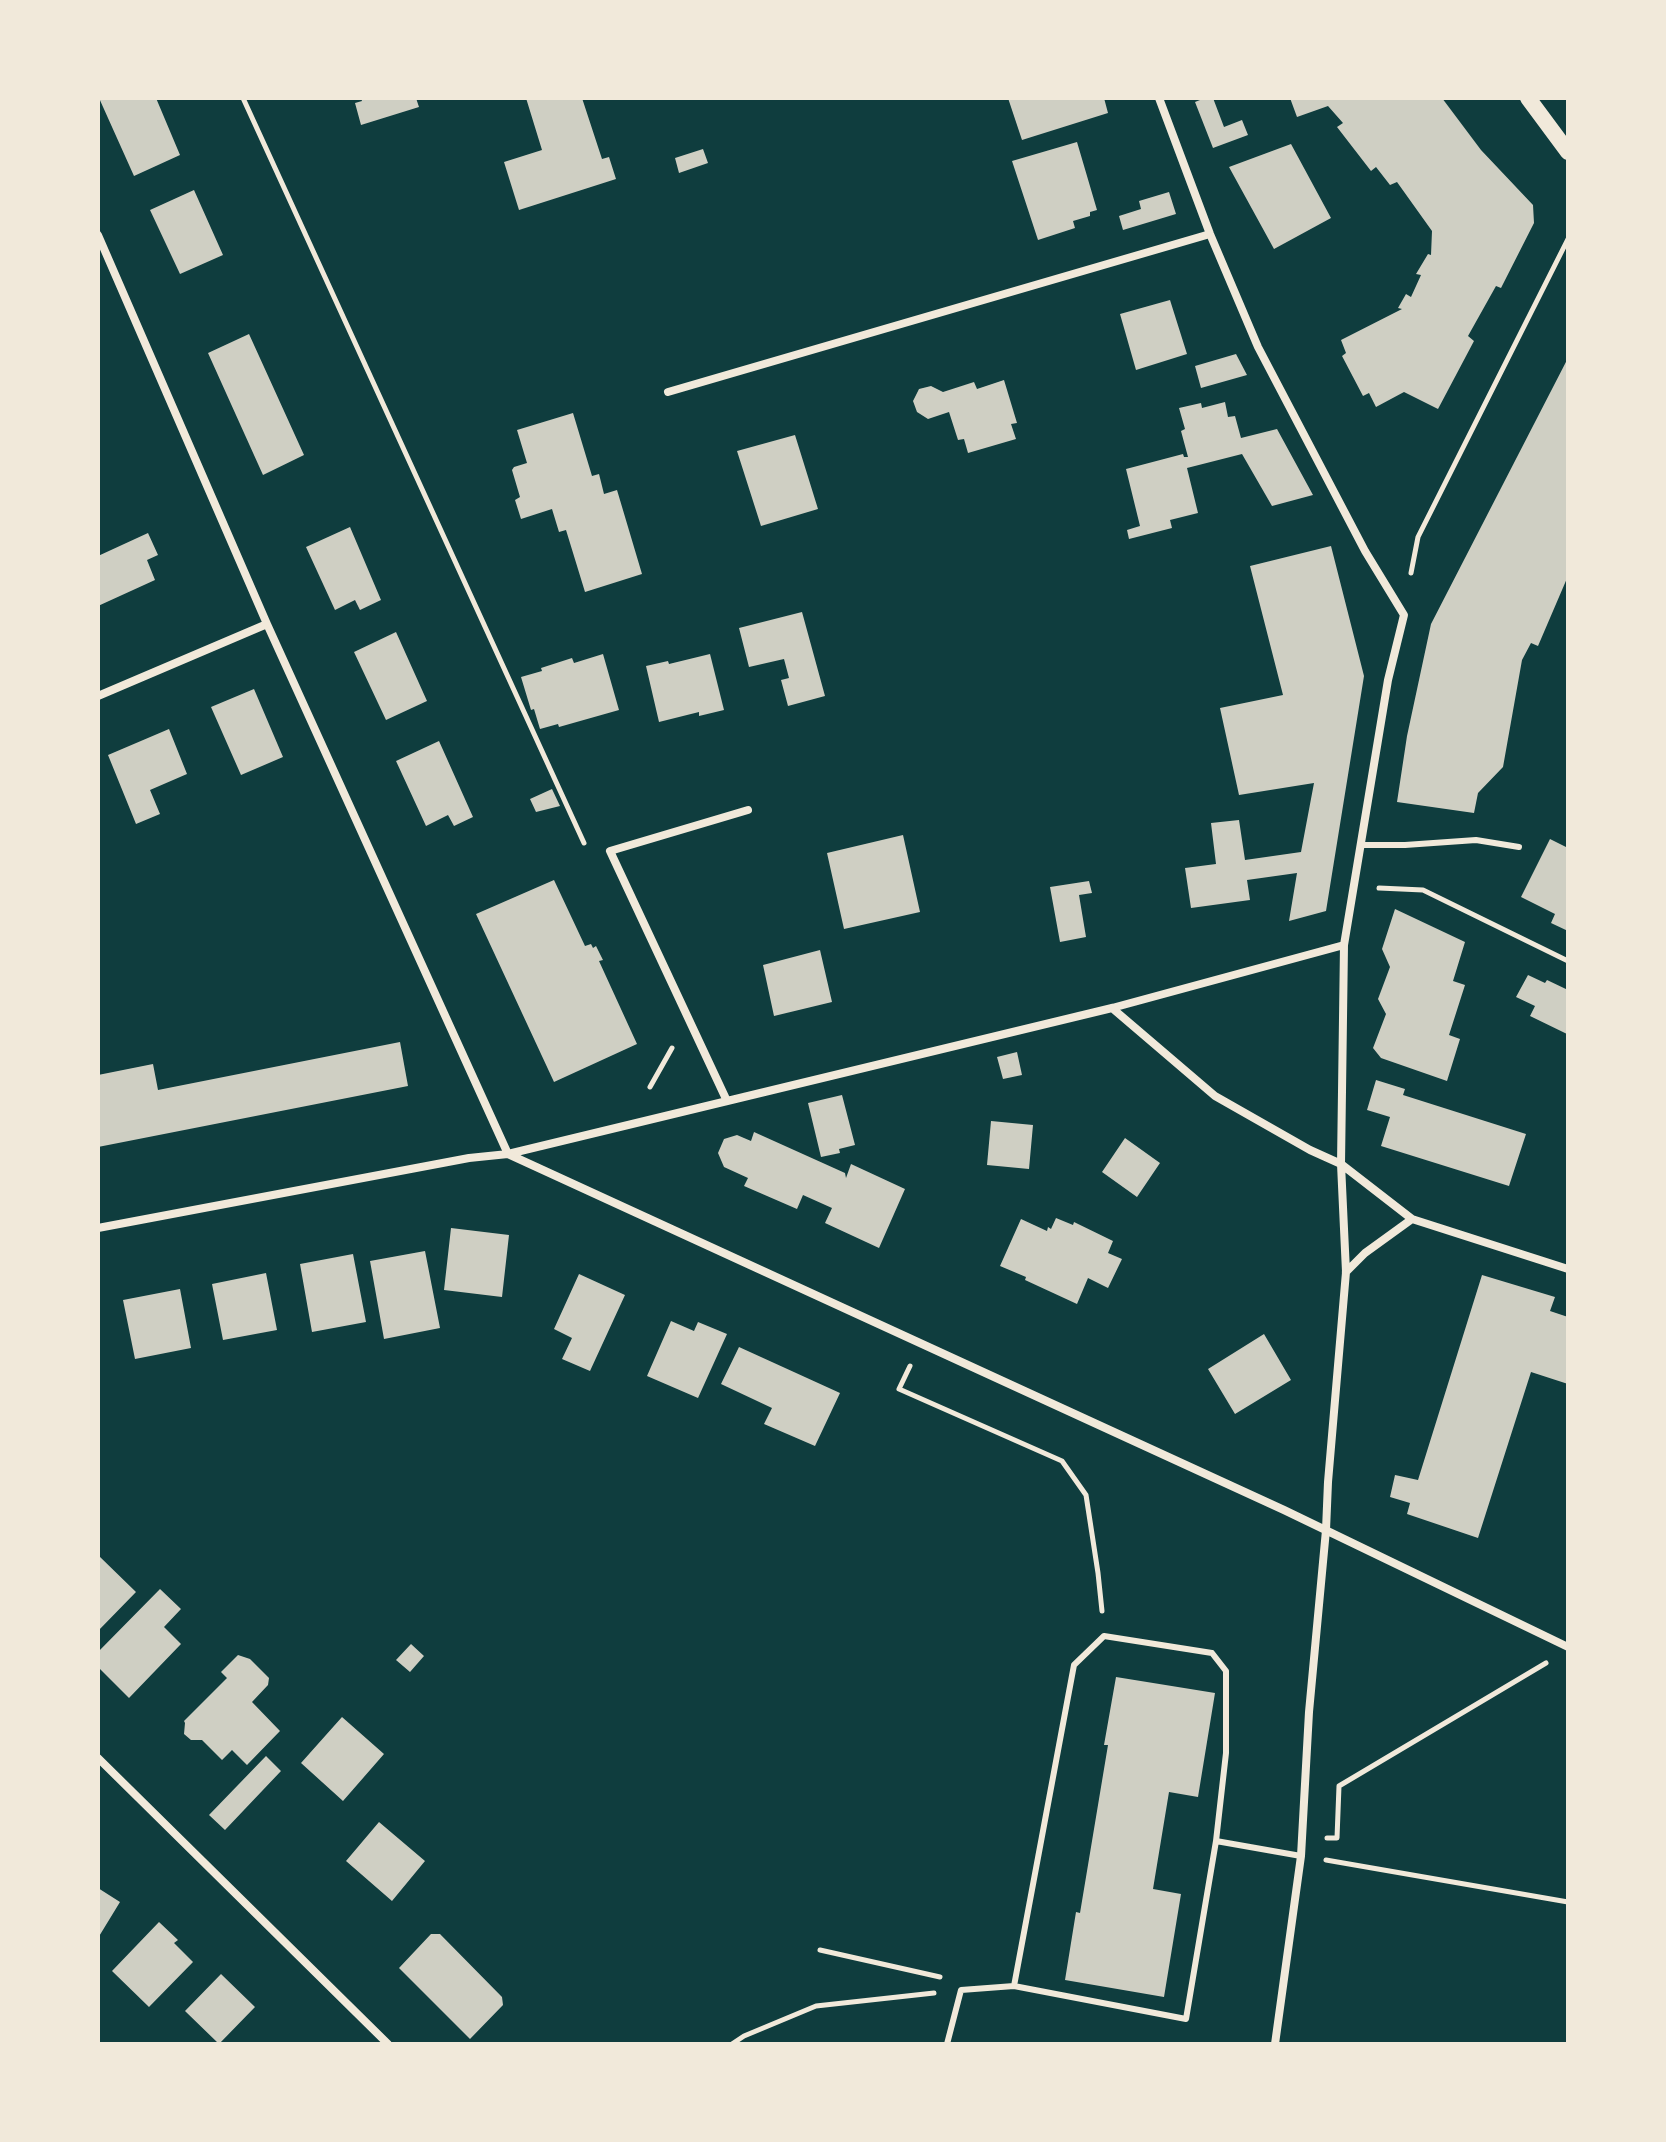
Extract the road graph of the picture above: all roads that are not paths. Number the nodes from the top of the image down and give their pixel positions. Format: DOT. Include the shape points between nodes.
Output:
graph roads {
  1 [pos="1159,98"];
  2 [pos="1528,98"];
  3 [pos="1568,152"];
  4 [pos="1210,234"];
  5 [pos="98,235"];
  6 [pos="668,392"];
  7 [pos="267,624"];
  8 [pos="98,696"];
  9 [pos="748,810"];
  10 [pos="1361,845"];
  11 [pos="1519,847"];
  12 [pos="1344,945"];
  13 [pos="1112,1008"];
  14 [pos="727,1101"];
  15 [pos="508,1154"];
  16 [pos="1341,1164"];
  17 [pos="1412,1219"];
  18 [pos="98,1228"];
  19 [pos="1568,1269"];
  20 [pos="1346,1272"];
  21 [pos="1326,1530"];
  22 [pos="1568,1647"];
  23 [pos="98,1758"];
  24 [pos="1216,1841"];
  25 [pos="1301,1856"];
  26 [pos="1014,1986"];
  27 [pos="388,2044"];
  28 [pos="947,2044"];
  29 [pos="1275,2044"];
  1 -- 4 [label="street"];
  2 -- 3 [label="main road"];
  4 -- 6 [label="street"];
  4 -- 10 [label="street" via="1258,347 1404,615"];
  5 -- 7 [label="street"];
  7 -- 8 [label="street"];
  7 -- 15 [label="street"];
  9 -- 14 [label="street" via="610,851"];
  10 -- 11 [label="lane" via="1476,840"];
  10 -- 12 [label="street"];
  12 -- 13 [label="street"];
  12 -- 16 [label="street"];
  13 -- 14 [label="street"];
  13 -- 16 [label="street" via="1215,1096"];
  14 -- 15 [label="street"];
  15 -- 18 [label="street"];
  15 -- 21 [label="street"];
  16 -- 17 [label="street"];
  16 -- 20 [label="street"];
  17 -- 19 [label="street"];
  17 -- 20 [label="street"];
  20 -- 21 [label="street"];
  21 -- 22 [label="street"];
  21 -- 25 [label="street"];
  23 -- 27 [label="street"];
  24 -- 25 [label="lane"];
  24 -- 26 [label="lane" via="1186,2019"];
  24 -- 26 [label="lane" via="1226,1753 1226,1671 1212,1653 1104,1636 1074,1665"];
  25 -- 29 [label="street"];
  26 -- 28 [label="lane" via="961,1990"];
}
